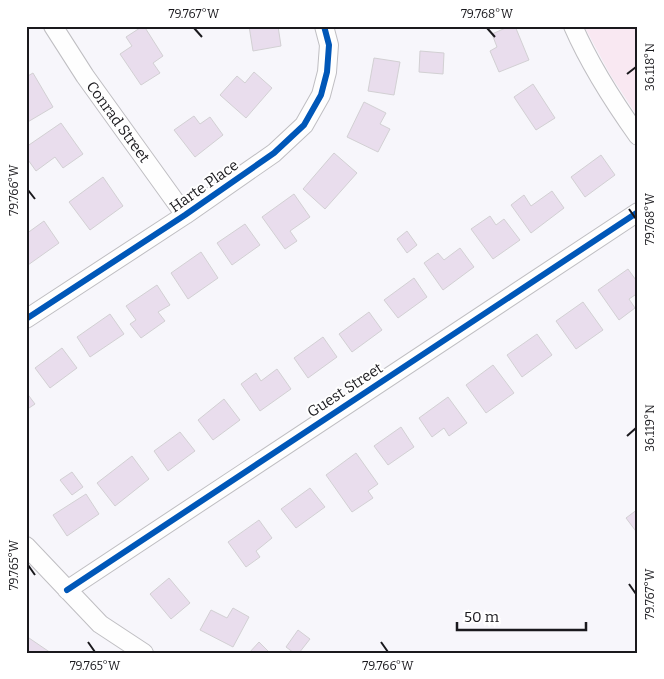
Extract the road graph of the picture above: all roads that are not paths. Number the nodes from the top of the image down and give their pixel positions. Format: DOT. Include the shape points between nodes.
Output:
graph roads {
  1 [pos="53,26"];
  2 [pos="324,26"];
  3 [pos="573,26"];
  4 [pos="638,136"];
  5 [pos="638,212"];
  6 [pos="185,215"];
  7 [pos="26,320"];
  8 [pos="26,546"];
  9 [pos="67,590"];
  10 [pos="144,653"];
  1 -- 6 [label="street, Conrad Street"];
  2 -- 6 [label="street, Harte Place" via="329,45 327,72 321,96 304,125 274,153"];
  3 -- 4 [label="street" via="611,98"];
  5 -- 9 [label="street, Guest Street"];
  6 -- 7 [label="street, Harte Place"];
  8 -- 9 [label="street"];
  9 -- 10 [label="street" via="100,624"];
}
